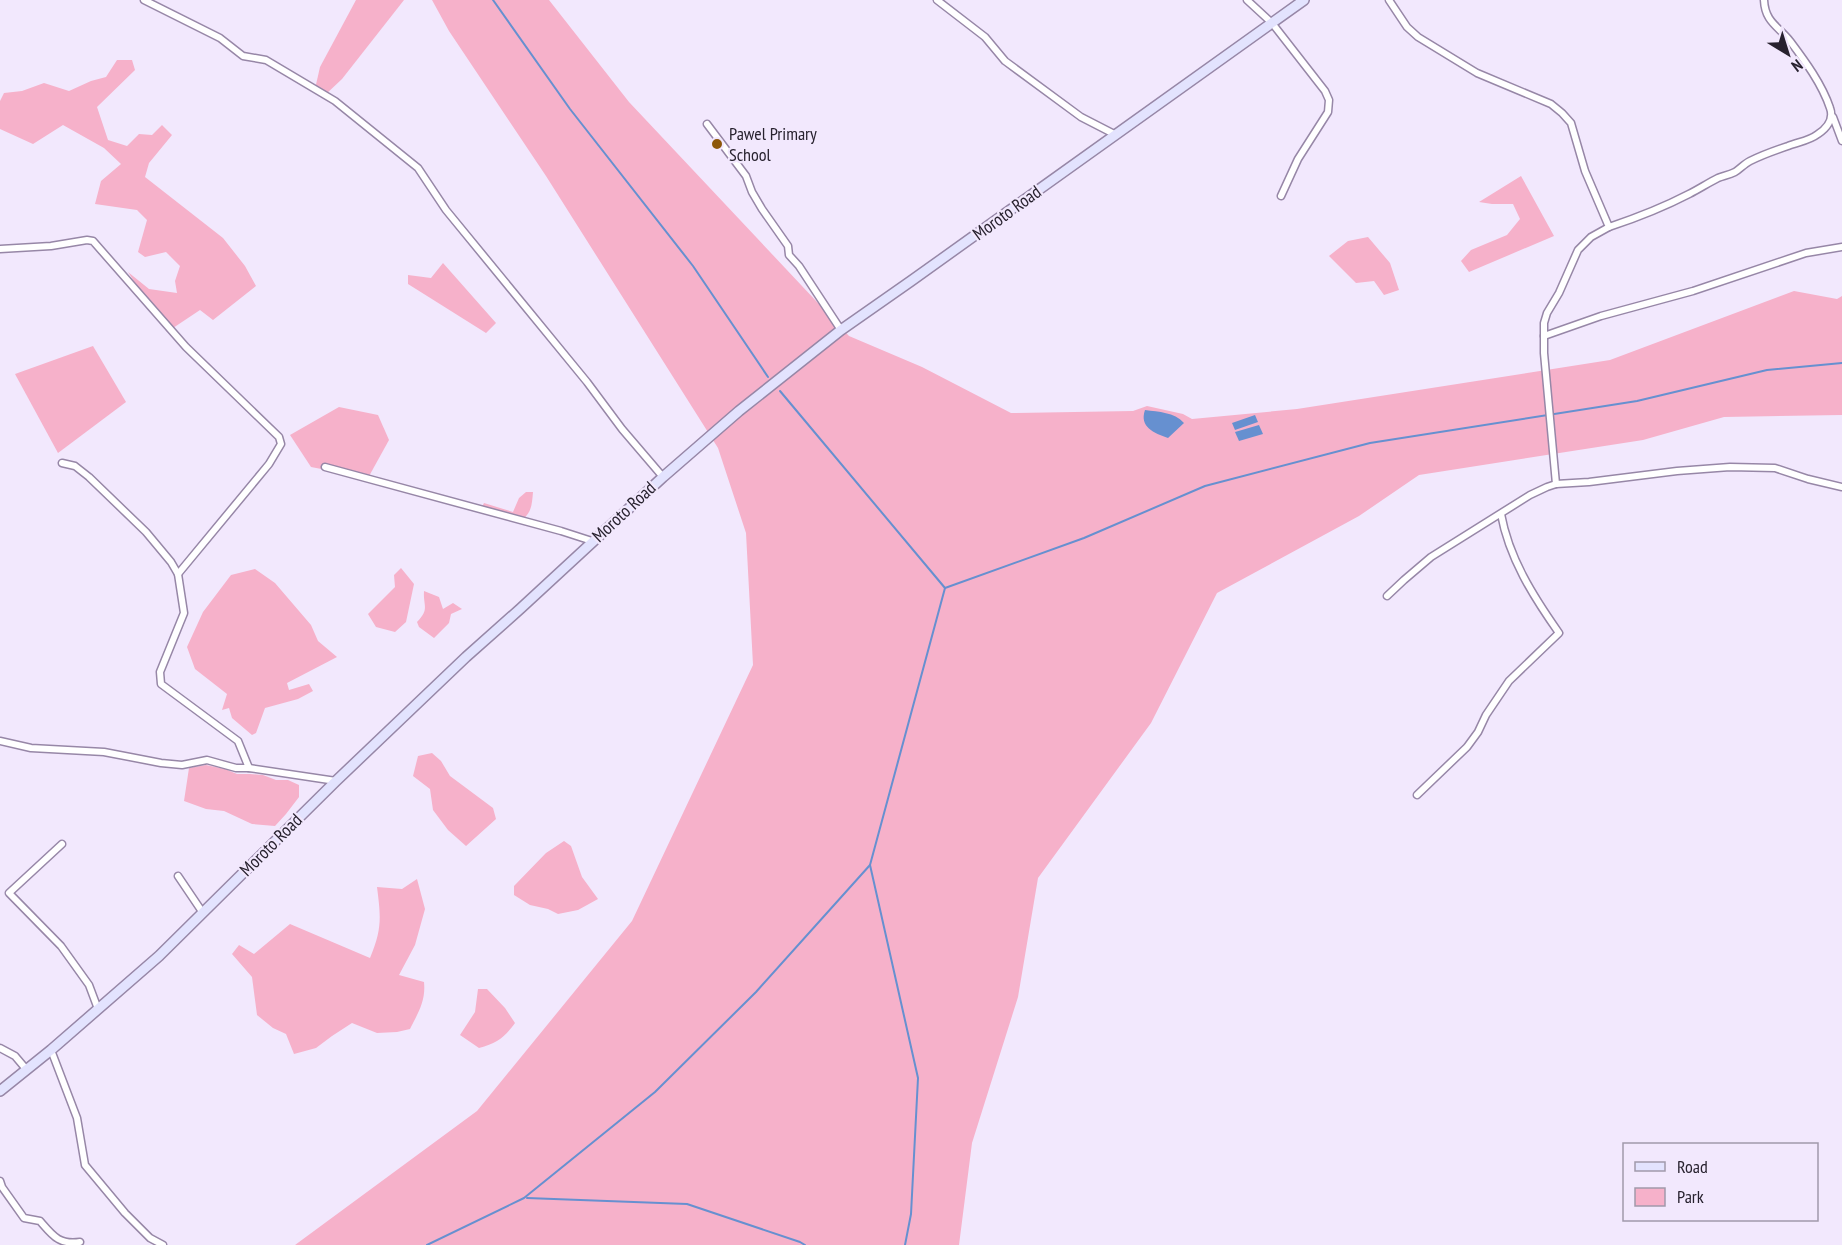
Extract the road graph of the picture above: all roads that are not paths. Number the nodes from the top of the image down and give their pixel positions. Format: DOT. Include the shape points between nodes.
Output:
graph roads {
  1 [pos="144,0"];
  2 [pos="937,0"];
  3 [pos="1247,0"];
  4 [pos="1305,0"];
  5 [pos="1389,0"];
  6 [pos="1764,0"];
  7 [pos="1272,23"];
  8 [pos="1832,115"];
  9 [pos="707,124"];
  10 [pos="1116,135"];
  11 [pos="1842,141"];
  12 [pos="1281,196"];
  13 [pos="1609,227"];
  14 [pos="1842,247"];
  15 [pos="0,249"];
  16 [pos="841,330"];
  17 [pos="1544,336"];
  18 [pos="62,463"];
  19 [pos="326,467"];
  20 [pos="663,477"];
  21 [pos="1556,484"];
  22 [pos="1842,487"];
  23 [pos="1501,514"];
  24 [pos="592,541"];
  25 [pos="178,574"];
  26 [pos="1387,596"];
  27 [pos="0,741"];
  28 [pos="249,768"];
  29 [pos="336,781"];
  30 [pos="1417,795"];
  31 [pos="62,844"];
  32 [pos="178,876"];
  33 [pos="203,913"];
  34 [pos="98,1009"];
  35 [pos="0,1048"];
  36 [pos="51,1050"];
  37 [pos="26,1069"];
  38 [pos="0,1091"];
  39 [pos="0,1181"];
  40 [pos="80,1242"];
  41 [pos="163,1245"];
  1 -- 20 [label="street" via="220,38 243,56 266,60 335,101 418,168 446,210"];
  2 -- 10 [label="street" via="977,30 1022,74 1081,117"];
  3 -- 7 [label="street"];
  4 -- 7 [label="main road, Moroto Road"];
  5 -- 13 [label="street" via="1418,37 1476,74 1551,104 1562,113 1571,123"];
  6 -- 8 [label="street" via="1768,17 1814,75"];
  7 -- 10 [label="main road, Moroto Road"];
  7 -- 12 [label="street" via="1325,90 1330,106"];
  8 -- 11 [label="street"];
  8 -- 13 [label="street" via="1825,129 1809,139"];
  9 -- 16 [label="street" via="746,176 762,209 788,246 789,255"];
  10 -- 16 [label="main road, Moroto Road"];
  13 -- 17 [label="street" via="1578,249 1547,313"];
  14 -- 17 [label="street" via="1806,253"];
  15 -- 25 [label="street" via="93,242 186,347 279,437 281,444 269,464"];
  16 -- 20 [label="main road, Moroto Road"];
  17 -- 21 [label="street"];
  18 -- 25 [label="street" via="75,466 89,477 146,532"];
  19 -- 24 [label="street"];
  20 -- 24 [label="main road, Moroto Road"];
  21 -- 22 [label="street" via="1764,466"];
  21 -- 23 [label="street"];
  23 -- 26 [label="street" via="1431,557"];
  23 -- 30 [label="street" via="1516,563 1558,633 1509,681 1467,747"];
  24 -- 29 [label="main road, Moroto Road"];
  25 -- 28 [label="street" via="184,613 160,672 161,684 238,741"];
  27 -- 28 [label="street" via="31,748 104,752 161,763 182,765 207,760"];
  28 -- 29 [label="street"];
  29 -- 33 [label="main road, Moroto Road"];
  31 -- 34 [label="street" via="9,893 61,946 89,985"];
  32 -- 33 [label="street"];
  33 -- 34 [label="main road, Moroto Road"];
  34 -- 36 [label="main road, Moroto Road"];
  35 -- 37 [label="street" via="15,1056"];
  36 -- 37 [label="main road, Moroto Road"];
  36 -- 41 [label="street" via="77,1118 85,1165 125,1213 150,1238"];
  37 -- 38 [label="main road, Moroto Road"];
  39 -- 40 [label="street" via="24,1218 40,1221 62,1243"];
}
